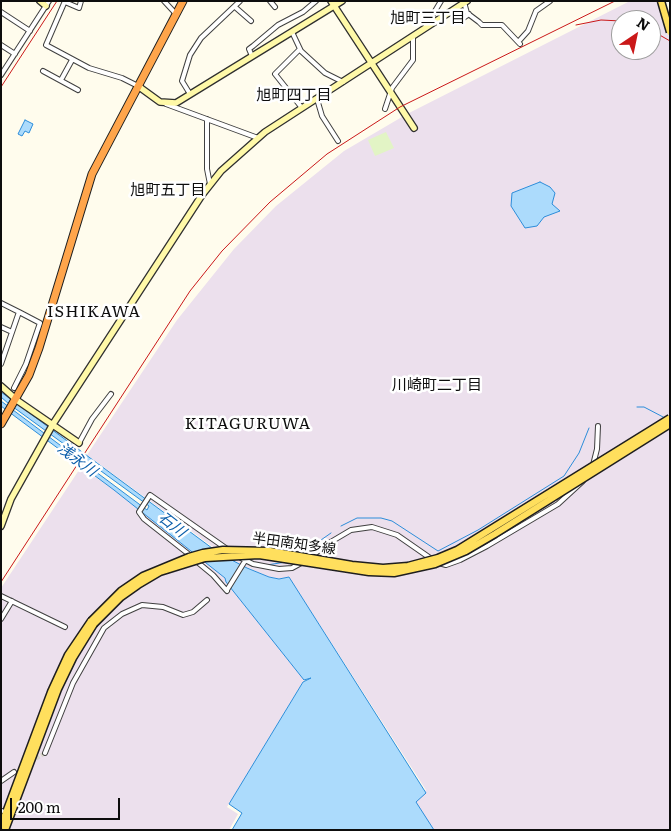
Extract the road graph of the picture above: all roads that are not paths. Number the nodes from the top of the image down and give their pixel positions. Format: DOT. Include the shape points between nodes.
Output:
graph roads {
  1 [pos="40,1"];
  2 [pos="65,1"];
  3 [pos="81,1"];
  4 [pos="164,1"];
  5 [pos="183,1"];
  6 [pos="240,1"];
  7 [pos="270,1"];
  8 [pos="316,1"];
  9 [pos="342,1"];
  10 [pos="442,1"];
  11 [pos="550,1"];
  12 [pos="660,1"];
  13 [pos="465,2"];
  14 [pos="47,3"];
  15 [pos="333,4"];
  16 [pos="235,7"];
  17 [pos="275,7"];
  18 [pos="453,11"];
  19 [pos="1,12"];
  20 [pos="176,14"];
  21 [pos="469,14"];
  22 [pos="670,19"];
  23 [pos="251,21"];
  24 [pos="670,27"];
  25 [pos="424,30"];
  26 [pos="30,31"];
  27 [pos="292,32"];
  28 [pos="670,32"];
  29 [pos="413,37"];
  30 [pos="1,45"];
  31 [pos="299,50"];
  32 [pos="15,54"];
  33 [pos="252,56"];
  34 [pos="72,60"];
  35 [pos="372,63"];
  36 [pos="43,70"];
  37 [pos="2,74"];
  38 [pos="61,80"];
  39 [pos="342,82"];
  40 [pos="138,86"];
  41 [pos="78,90"];
  42 [pos="391,92"];
  43 [pos="190,95"];
  44 [pos="317,99"];
  45 [pos="166,104"];
  46 [pos="302,108"];
  47 [pos="385,109"];
  48 [pos="207,119"];
  49 [pos="414,128"];
  50 [pos="258,138"];
  51 [pos="338,141"];
  52 [pos="210,184"];
  53 [pos="1,303"];
  54 [pos="19,312"];
  55 [pos="1,327"];
  56 [pos="12,332"];
  57 [pos="4,352"];
  58 [pos="1,364"];
  59 [pos="1,386"];
  60 [pos="14,388"];
  61 [pos="111,394"];
  62 [pos="15,400"];
  63 [pos="670,418"];
  64 [pos="1,424"];
  65 [pos="670,424"];
  66 [pos="52,426"];
  67 [pos="598,426"];
  68 [pos="79,443"];
  69 [pos="1,526"];
  70 [pos="245,561"];
  71 [pos="1,596"];
  72 [pos="207,600"];
  73 [pos="12,601"];
  74 [pos="1,619"];
  75 [pos="93,623"];
  76 [pos="65,627"];
  77 [pos="46,753"];
  78 [pos="14,772"];
  79 [pos="1,781"];
  80 [pos="1,826"];
  81 [pos="5,830"];
  1 -- 14 [label="street"];
  2 -- 3 [label="street" via="79,8"];
  2 -- 34 [label="street" via="46,45"];
  4 -- 20 [label="street"];
  5 -- 20 [label="highway"];
  6 -- 16 [label="street"];
  7 -- 17 [label="street"];
  8 -- 33 [label="street" via="278,25 249,49"];
  9 -- 15 [label="street"];
  10 -- 25 [label="street"];
  11 -- 21 [label="street" via="536,11 520,42 502,24 482,25"];
  12 -- 22 [label="street"];
  12 -- 24 [label="main road, bridge"];
  12 -- 28 [label="main road, bridge"];
  13 -- 18 [label="street"];
  13 -- 21 [label="street"];
  14 -- 26 [label="street"];
  15 -- 27 [label="street"];
  15 -- 35 [label="street"];
  16 -- 23 [label="street"];
  16 -- 43 [label="street" via="208,30 190,55 182,81"];
  18 -- 21 [label="street" via="459,21"];
  18 -- 25 [label="street"];
  19 -- 26 [label="street"];
  20 -- 40 [label="highway"];
  25 -- 29 [label="street"];
  26 -- 32 [label="street"];
  27 -- 31 [label="street"];
  27 -- 33 [label="street"];
  29 -- 35 [label="street"];
  29 -- 42 [label="street" via="413,60"];
  30 -- 32 [label="street"];
  31 -- 39 [label="street" via="325,73"];
  31 -- 46 [label="street" via="275,74"];
  32 -- 37 [label="street"];
  33 -- 43 [label="street"];
  34 -- 38 [label="street"];
  34 -- 40 [label="street"];
  35 -- 39 [label="street"];
  35 -- 42 [label="street"];
  36 -- 38 [label="street"];
  38 -- 41 [label="street"];
  39 -- 44 [label="street"];
  40 -- 45 [label="street"];
  40 -- 62 [label="highway" via="92,174 39,348"];
  42 -- 47 [label="street"];
  42 -- 49 [label="street"];
  43 -- 45 [label="street" via="176,103"];
  44 -- 46 [label="street"];
  44 -- 51 [label="street" via="322,116"];
  45 -- 48 [label="street"];
  46 -- 50 [label="street"];
  48 -- 50 [label="street"];
  48 -- 52 [label="street"];
  50 -- 52 [label="street"];
  52 -- 66 [label="street"];
  53 -- 54 [label="street"];
  54 -- 56 [label="street"];
  54 -- 60 [label="street" via="40,322"];
  55 -- 56 [label="street"];
  56 -- 57 [label="street"];
  57 -- 58 [label="street"];
  59 -- 62 [label="street"];
  61 -- 68 [label="street"];
  62 -- 64 [label="highway"];
  62 -- 66 [label="street"];
  63 -- 75 [label="main road, 半田南知多線, bridge" via="473,540 438,558 408,566 383,568 352,566 270,551 203,553 143,576 121,591"];
  65 -- 75 [label="main road, 半田南知多線, bridge" via="495,534 435,564 386,573 258,554 205,558 160,572 121,597"];
  66 -- 68 [label="street"];
  66 -- 69 [label="street" via="11,499"];
  67 -- 70 [label="street" via="593,464 577,487 534,519 466,558 446,565 390,531 372,526 352,530 328,543 302,564 292,568 269,568 253,564 226,548 150,495 139,512 227,590"];
  71 -- 73 [label="street"];
  72 -- 77 [label="street" via="193,612 183,615 163,606 142,605 122,614 104,628 73,683"];
  73 -- 74 [label="street"];
  73 -- 76 [label="street"];
  75 -- 80 [label="main road, 半田南知多線" via="68,655 51,692"];
  75 -- 81 [label="main road, 半田南知多線" via="58,689"];
  78 -- 79 [label="street"];
}
